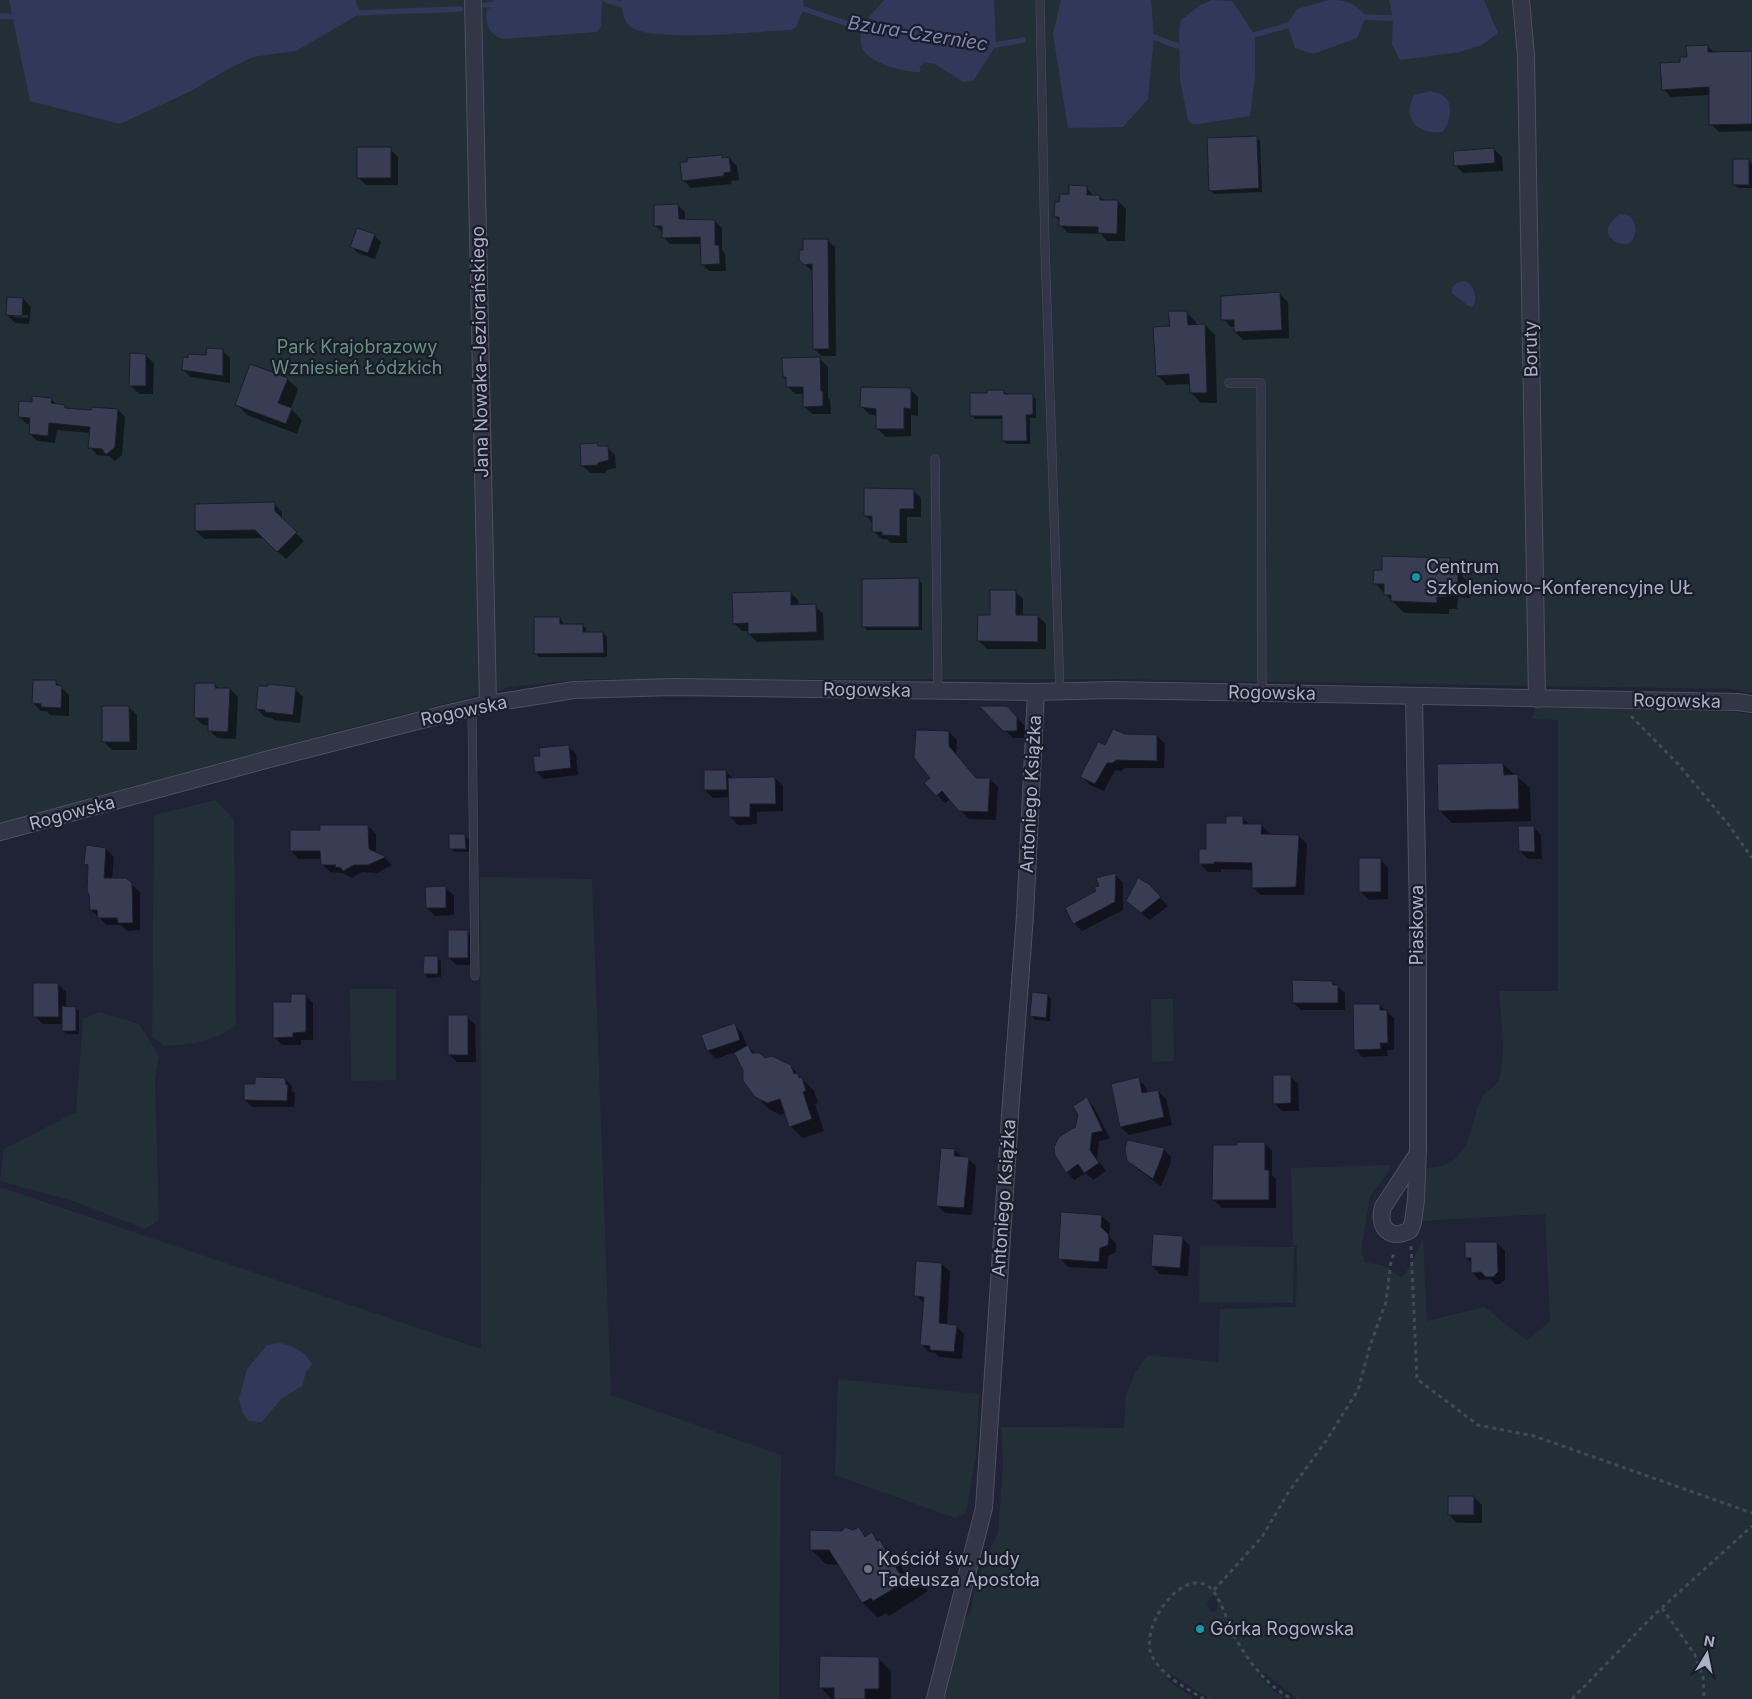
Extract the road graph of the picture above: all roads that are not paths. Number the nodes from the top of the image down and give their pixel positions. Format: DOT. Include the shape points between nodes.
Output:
graph roads {
  1 [pos="473,0"];
  2 [pos="1040,0"];
  3 [pos="1521,0"];
  4 [pos="1229,383"];
  5 [pos="935,459"];
  6 [pos="938,691"];
  7 [pos="1060,691"];
  8 [pos="1036,692"];
  9 [pos="1262,693"];
  10 [pos="1414,696"];
  11 [pos="1537,699"];
  12 [pos="1752,704"];
  13 [pos="480,706"];
  14 [pos="0,832"];
  15 [pos="475,976"];
  16 [pos="1417,1155"];
  17 [pos="935,1699"];
  1 -- 13 [label="street, Jana Nowaka-Jeziorańskiego"];
  2 -- 7 [label="lane"];
  3 -- 11 [label="street, Boruty" via="1526,66"];
  4 -- 9 [label="lane" via="1261,383"];
  5 -- 6 [label="lane"];
  6 -- 8 [label="street, Rogowska"];
  6 -- 13 [label="street, Rogowska" via="574,690"];
  7 -- 8 [label="street, Rogowska"];
  7 -- 9 [label="street, Rogowska"];
  8 -- 17 [label="street, Antoniego Książka" via="1025,916 984,1508"];
  9 -- 10 [label="street, Rogowska"];
  10 -- 11 [label="street, Rogowska"];
  10 -- 16 [label="street, Piaskowa" via="1418,921"];
  11 -- 12 [label="street, Rogowska"];
  13 -- 14 [label="street, Rogowska"];
  13 -- 15 [label="lane"];
  16 -- 16 [label="street, Piaskowa" via="1381,1214 1385,1228 1396,1235 1406,1232 1413,1222"];
}
